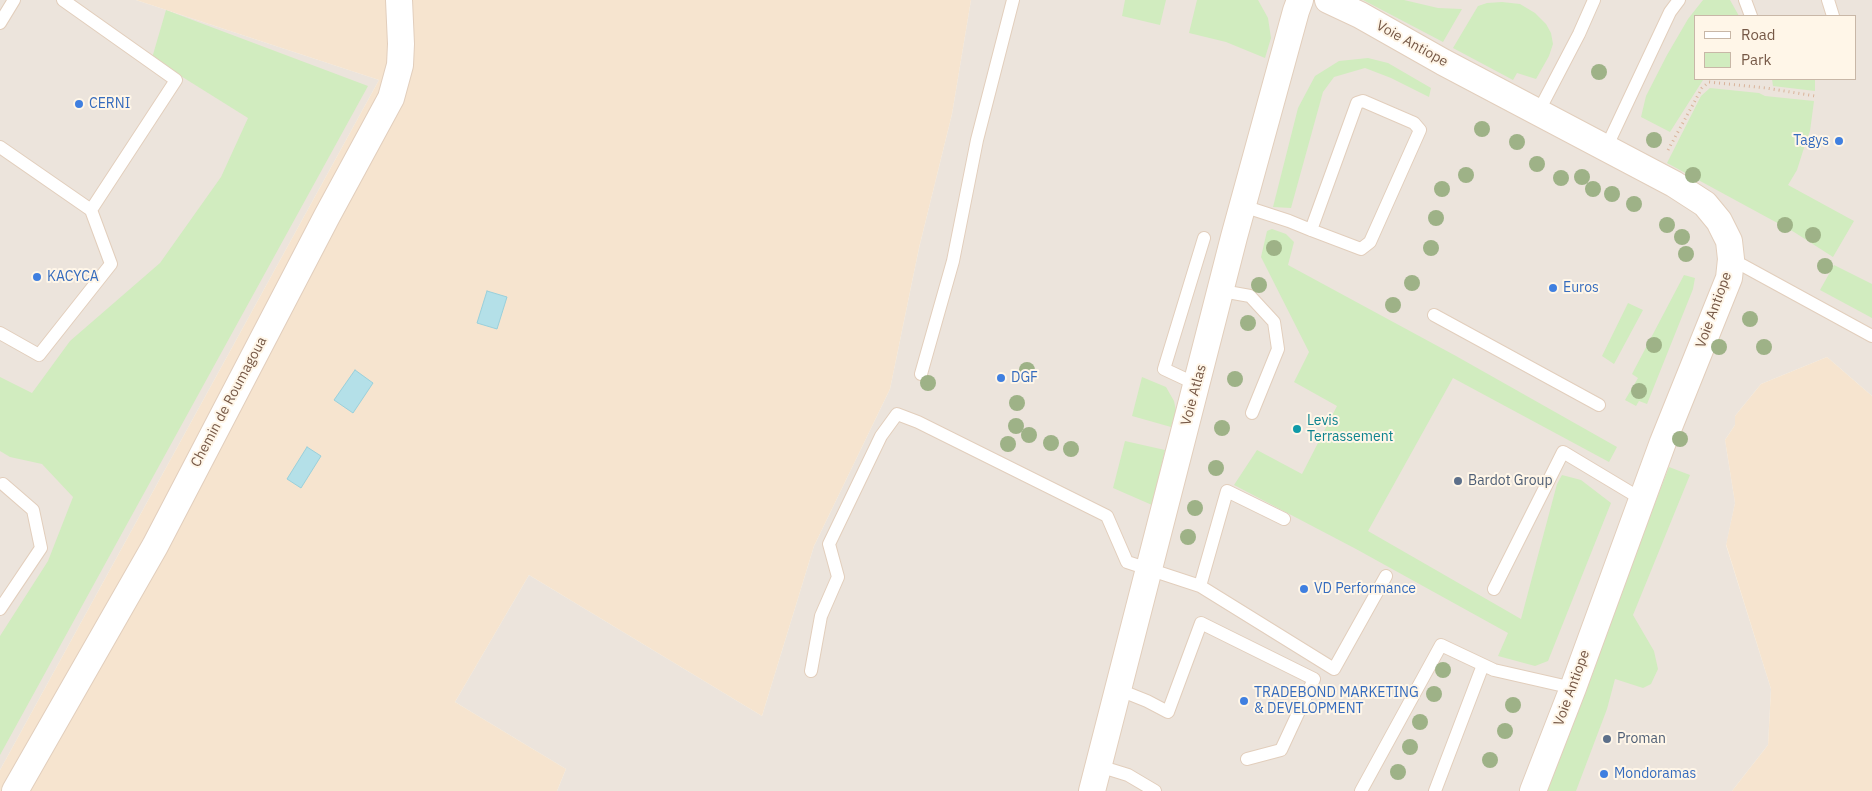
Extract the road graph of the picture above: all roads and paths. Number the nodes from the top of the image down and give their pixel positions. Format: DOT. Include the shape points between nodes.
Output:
graph roads {
  1 [pos="14,0"];
  2 [pos="63,0"];
  3 [pos="399,0"];
  4 [pos="1013,0"];
  5 [pos="1300,0"];
  6 [pos="1328,0"];
  7 [pos="1594,0"];
  8 [pos="1679,0"];
  9 [pos="1744,0"];
  10 [pos="1828,0"];
  11 [pos="1751,15"];
  12 [pos="1833,15"];
  13 [pos="0,23"];
  14 [pos="1815,96"];
  15 [pos="1540,112"];
  16 [pos="0,147"];
  17 [pos="1606,148"];
  18 [pos="1665,155"];
  19 [pos="1242,206"];
  20 [pos="91,210"];
  21 [pos="1310,230"];
  22 [pos="1204,238"];
  23 [pos="1731,259"];
  24 [pos="1222,290"];
  25 [pos="1434,314"];
  26 [pos="0,333"];
  27 [pos="1872,336"];
  28 [pos="921,374"];
  29 [pos="1196,384"];
  30 [pos="1599,405"];
  31 [pos="1252,413"];
  32 [pos="3,484"];
  33 [pos="1643,500"];
  34 [pos="1284,519"];
  35 [pos="1149,569"];
  36 [pos="1386,576"];
  37 [pos="1200,586"];
  38 [pos="1494,589"];
  39 [pos="0,609"];
  40 [pos="1484,665"];
  41 [pos="811,671"];
  42 [pos="1573,688"];
  43 [pos="1117,689"];
  44 [pos="1248,758"];
  45 [pos="1099,766"];
  46 [pos="15,791"];
  47 [pos="1092,791"];
  48 [pos="1155,791"];
  49 [pos="1361,791"];
  50 [pos="1435,791"];
  51 [pos="1533,791"];
  1 -- 13 [label="lane"];
  2 -- 20 [label="lane" via="176,80"];
  3 -- 46 [label="street, Chemin de Roumagoua" via="402,44 391,98 154,546"];
  4 -- 28 [label="lane" via="977,140 953,261"];
  5 -- 19 [label="street, Voie Atlas"];
  6 -- 15 [label="street, Voie Antiope"];
  7 -- 15 [label="lane"];
  8 -- 17 [label="lane" via="1670,12"];
  9 -- 11 [label="lane"];
  10 -- 12 [label="lane"];
  14 -- 18 [label="path" via="1710,82 1702,88"];
  15 -- 17 [label="street, Voie Antiope"];
  16 -- 20 [label="lane"];
  17 -- 23 [label="street, Voie Antiope" via="1705,204 1729,241"];
  19 -- 21 [label="lane"];
  19 -- 24 [label="street, Voie Atlas"];
  20 -- 26 [label="lane" via="111,264 39,356"];
  21 -- 21 [label="lane" via="1361,249 1370,242 1420,130 1414,123 1363,101 1357,103"];
  22 -- 29 [label="lane" via="1164,369"];
  23 -- 27 [label="lane"];
  23 -- 33 [label="street, Voie Antiope" via="1729,278"];
  24 -- 29 [label="street, Voie Atlas"];
  24 -- 31 [label="lane" via="1250,296 1274,322 1278,349"];
  25 -- 30 [label="lane"];
  29 -- 35 [label="street, Voie Atlas"];
  32 -- 39 [label="lane" via="33,510 41,548"];
  33 -- 38 [label="lane" via="1563,452"];
  33 -- 42 [label="street, Voie Antiope"];
  34 -- 37 [label="lane" via="1227,491"];
  35 -- 37 [label="lane"];
  35 -- 41 [label="lane" via="1127,562 1107,516 897,414 881,436 829,544 838,577 822,616"];
  35 -- 43 [label="street, Voie Atlas"];
  36 -- 37 [label="lane" via="1334,669"];
  40 -- 42 [label="lane"];
  40 -- 49 [label="lane" via="1441,645"];
  40 -- 50 [label="lane"];
  42 -- 51 [label="street, Voie Antiope"];
  43 -- 44 [label="lane" via="1168,712 1201,623 1314,679 1281,750"];
  43 -- 45 [label="street, Voie Atlas"];
  45 -- 47 [label="street, Voie Atlas"];
  45 -- 48 [label="lane" via="1128,775"];
}
